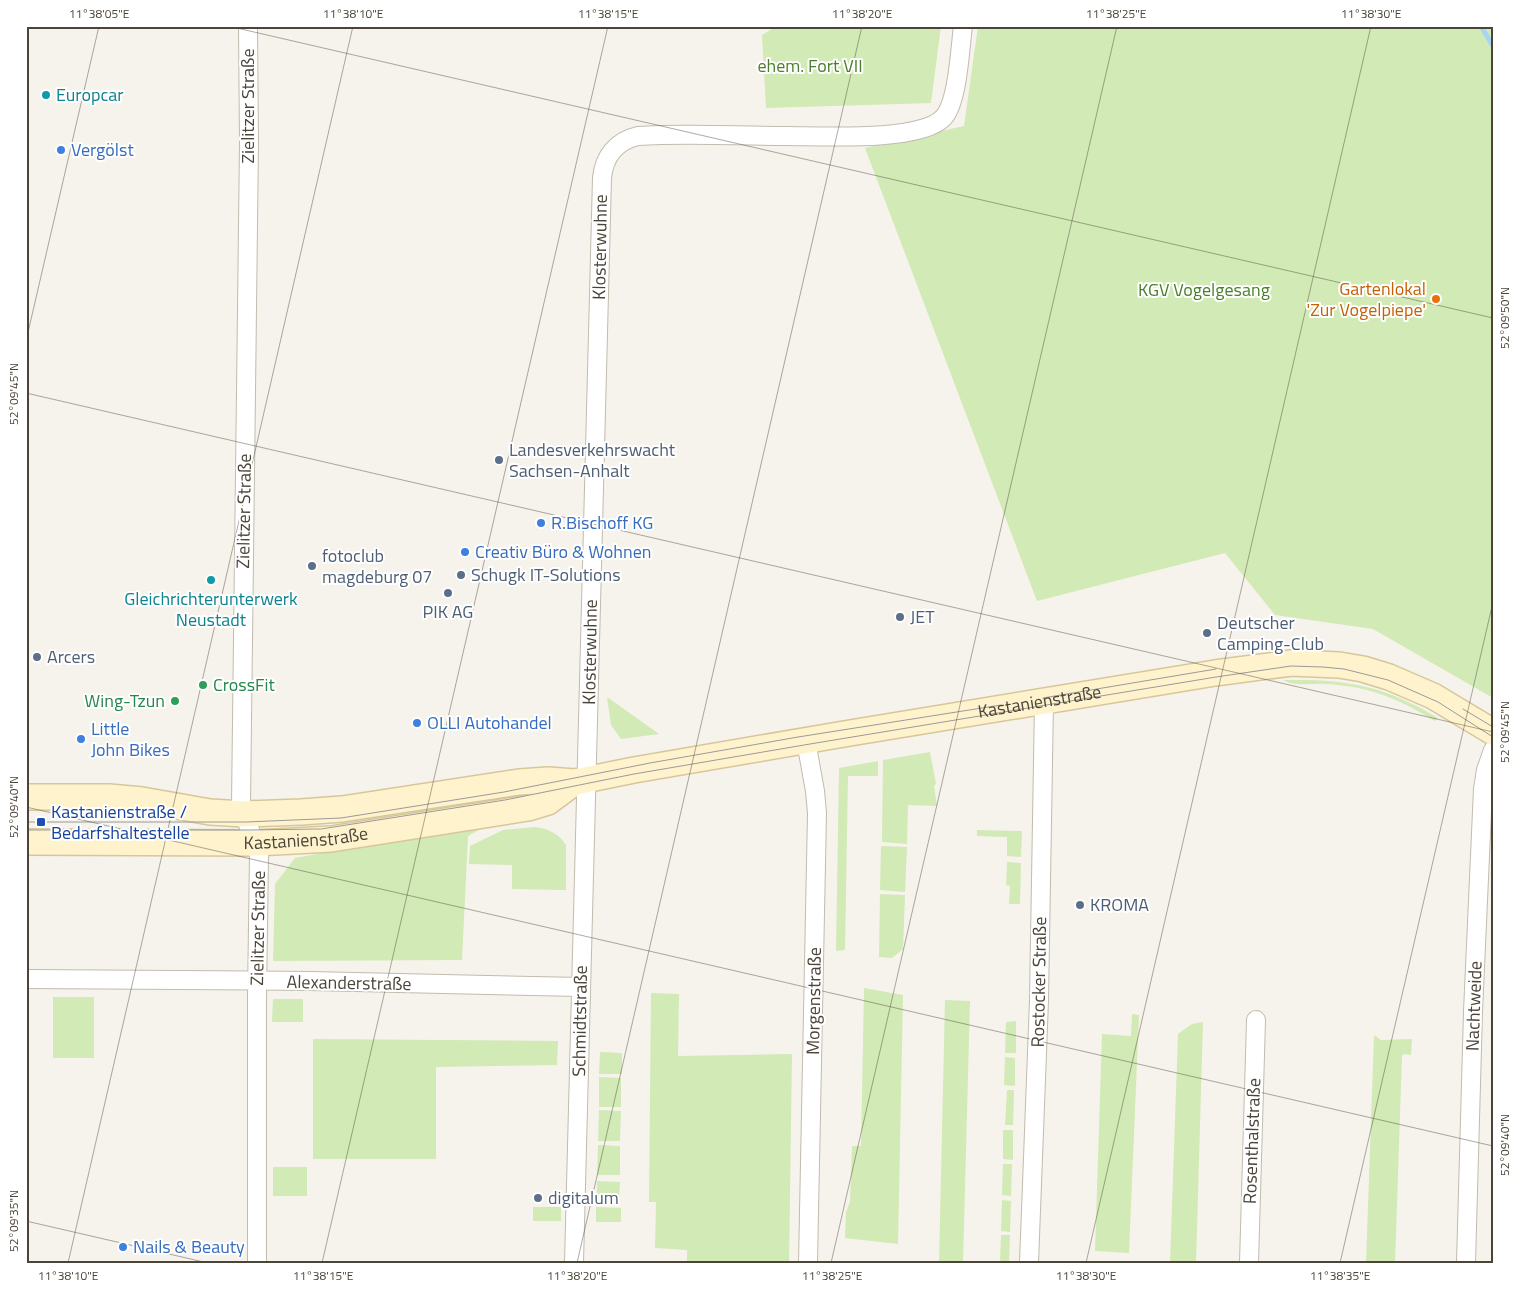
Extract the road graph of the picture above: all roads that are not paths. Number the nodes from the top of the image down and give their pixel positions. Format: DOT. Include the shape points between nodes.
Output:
graph roads {
  1 [pos="248,26"];
  2 [pos="963,26"];
  3 [pos="1044,702"];
  4 [pos="1493,732"];
  5 [pos="806,741"];
  6 [pos="1493,750"];
  7 [pos="580,781"];
  8 [pos="26,796"];
  9 [pos="244,814"];
  10 [pos="26,842"];
  11 [pos="256,843"];
  12 [pos="26,979"];
  13 [pos="257,982"];
  14 [pos="581,987"];
  15 [pos="1256,1020"];
  16 [pos="257,1263"];
  17 [pos="574,1263"];
  18 [pos="808,1263"];
  19 [pos="1029,1263"];
  20 [pos="1248,1263"];
  21 [pos="1466,1263"];
  1 -- 9 [label="street, Zielitzer Straße" via="241,805"];
  2 -- 7 [label="street, Klosterwuhne" via="950,106 942,120 930,126 893,134 848,136 638,136 623,141 608,157 602,178"];
  3 -- 4 [label="main road, Kastanienstraße" via="1275,664 1323,664 1364,669 1406,683"];
  3 -- 5 [label="main road, Kastanienstraße"];
  3 -- 19 [label="street, Rostocker Straße" via="1039,1000"];
  5 -- 7 [label="main road, Kastanienstraße"];
  5 -- 18 [label="street, Morgenstraße" via="817,813"];
  6 -- 21 [label="street, Nachtweide" via="1482,798"];
  7 -- 9 [label="main road, Kastanienstraße" via="519,782 342,809"];
  7 -- 11 [label="main road, Kastanienstraße" via="548,802 528,808 331,839"];
  7 -- 14 [label="street, Schmidtstraße"];
  8 -- 9 [label="main road, Kastanienstraße" via="108,797"];
  9 -- 11 [label="street, Zielitzer Straße"];
  10 -- 11 [label="main road, Kastanienstraße"];
  11 -- 13 [label="street, Zielitzer Straße" via="259,855"];
  12 -- 13 [label="street, Alexanderstraße"];
  13 -- 14 [label="street, Alexanderstraße"];
  13 -- 16 [label="street, Zielitzer Straße"];
  14 -- 17 [label="street, Schmidtstraße"];
  15 -- 20 [label="street, Rosenthalstraße"];
}
